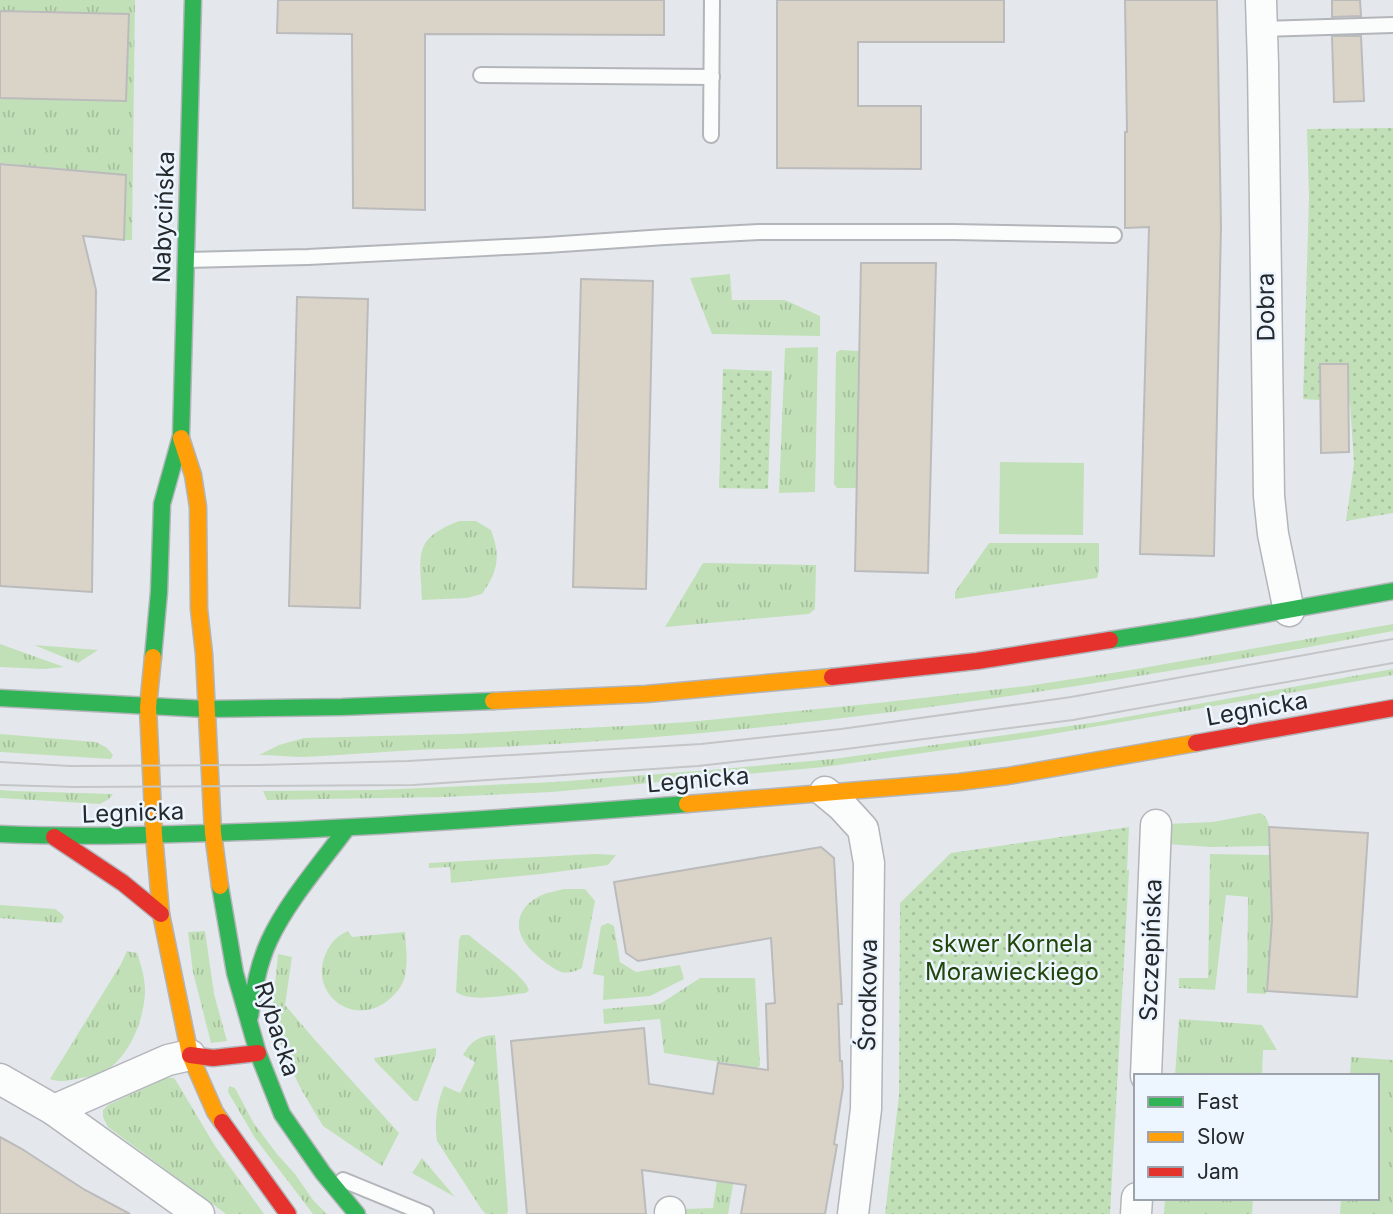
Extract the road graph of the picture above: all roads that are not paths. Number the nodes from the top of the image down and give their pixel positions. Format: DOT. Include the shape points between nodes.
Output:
graph roads {
  1 [pos="193,0"];
  2 [pos="712,0"];
  3 [pos="1261,14"];
  4 [pos="1393,25"];
  5 [pos="481,75"];
  6 [pos="712,77"];
  7 [pos="711,135"];
  8 [pos="1114,234"];
  9 [pos="186,260"];
  10 [pos="181,436"];
  11 [pos="1393,591"];
  12 [pos="1289,611"];
  13 [pos="0,698"];
  14 [pos="148,707"];
  15 [pos="1393,708"];
  16 [pos="206,709"];
  17 [pos="825,792"];
  18 [pos="1156,825"];
  19 [pos="347,828"];
  20 [pos="214,833"];
  21 [pos="0,834"];
  22 [pos="154,835"];
  23 [pos="54,837"];
  24 [pos="161,914"];
  25 [pos="249,1023"];
  26 [pos="258,1053"];
  27 [pos="190,1055"];
  28 [pos="1146,1074"];
  29 [pos="0,1079"];
  30 [pos="54,1110"];
  31 [pos="323,1173"];
  32 [pos="188,1211"];
  33 [pos="288,1214"];
  34 [pos="357,1214"];
  35 [pos="426,1214"];
  36 [pos="853,1214"];
  1 -- 9 [label="main road, Nabycińska"];
  2 -- 6 [label="lane"];
  3 -- 4 [label="lane"];
  3 -- 12 [label="street, Dobra" via="1269,496"];
  5 -- 6 [label="lane"];
  6 -- 7 [label="lane"];
  8 -- 9 [label="lane" via="759,232"];
  9 -- 10 [label="main road, Nabycińska"];
  10 -- 14 [label="main road, Nabycińska" via="162,504"];
  10 -- 16 [label="main road, Nabycińska" via="198,506"];
  11 -- 12 [label="main road"];
  12 -- 16 [label="main road" via="977,661 835,677 646,694"];
  13 -- 14 [label="main road"];
  14 -- 16 [label="main road"];
  14 -- 22 [label="main road, Nabycińska"];
  15 -- 17 [label="main road, Legnicka" via="1008,776"];
  16 -- 20 [label="main road, Rybacka"];
  17 -- 19 [label="main road, Legnicka"];
  17 -- 36 [label="street, Środkowa" via="863,829 869,863 866,1110"];
  18 -- 28 [label="street, Szczepińska"];
  19 -- 20 [label="main road, Legnicka"];
  19 -- 25 [label="main road" via="269,941 255,980"];
  20 -- 22 [label="main road, Legnicka"];
  20 -- 25 [label="main road, Rybacka" via="235,973"];
  21 -- 23 [label="main road, Legnicka"];
  22 -- 23 [label="main road, Legnicka"];
  22 -- 24 [label="main road"];
  23 -- 24 [label="main road" via="116,877"];
  24 -- 27 [label="main road"];
  25 -- 26 [label="main road, Rybacka"];
  26 -- 27 [label="main road" via="214,1058"];
  26 -- 31 [label="main road, Rybacka" via="282,1114"];
  27 -- 30 [label="street" via="168,1060"];
  27 -- 33 [label="main road" via="215,1112"];
  29 -- 30 [label="street"];
  30 -- 32 [label="street"];
  31 -- 34 [label="main road, Rybacka"];
  31 -- 35 [label="lane"];
}
